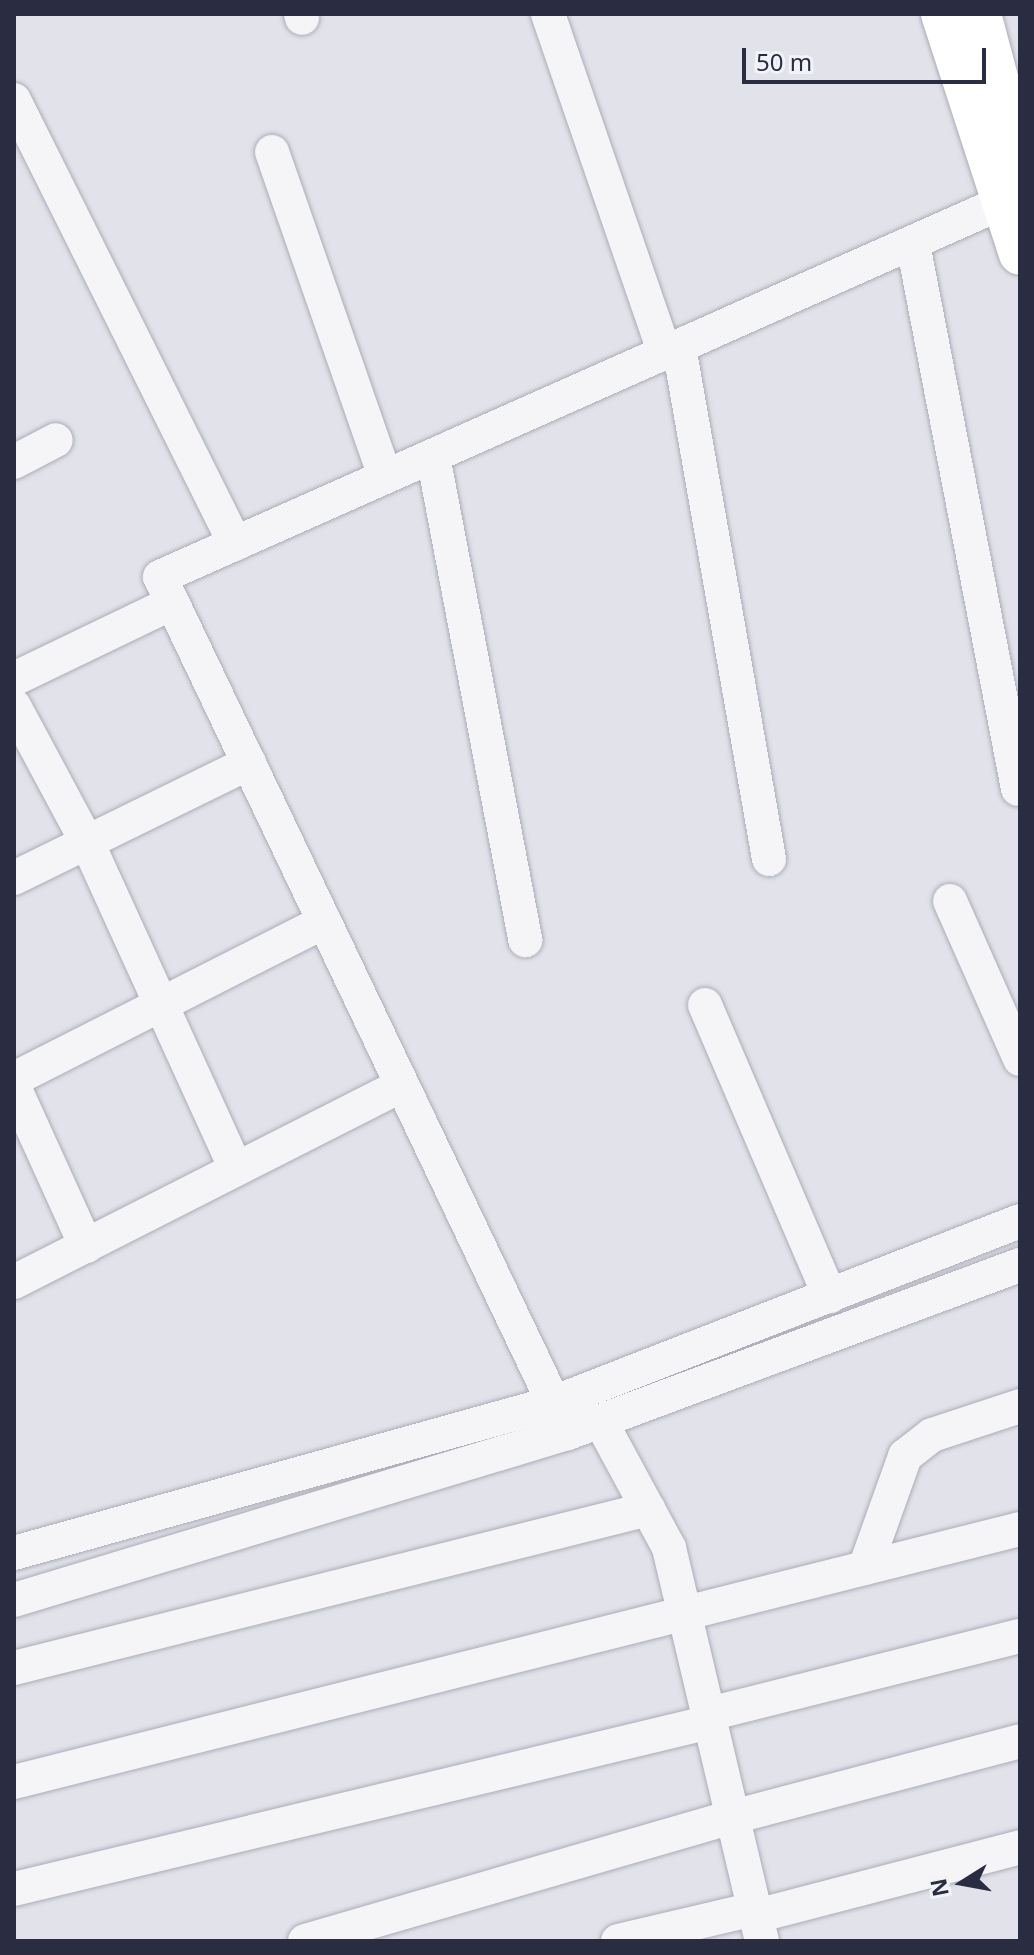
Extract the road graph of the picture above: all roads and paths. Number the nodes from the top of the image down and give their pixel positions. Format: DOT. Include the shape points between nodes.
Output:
graph roads {
  1 [pos="548,14"];
  2 [pos="942,14"];
  3 [pos="980,14"];
  4 [pos="988,14"];
  5 [pos="1020,81"];
  6 [pos="14,100"];
  7 [pos="272,152"];
  8 [pos="1020,164"];
  9 [pos="1003,202"];
  10 [pos="913,244"];
  11 [pos="1020,254"];
  12 [pos="672,350"];
  13 [pos="56,440"];
  14 [pos="433,456"];
  15 [pos="14,462"];
  16 [pos="385,477"];
  17 [pos="235,544"];
  18 [pos="172,603"];
  19 [pos="14,679"];
  20 [pos="14,706"];
  21 [pos="249,763"];
  22 [pos="1018,789"];
  23 [pos="87,842"];
  24 [pos="769,859"];
  25 [pos="14,878"];
  26 [pos="950,901"];
  27 [pos="324,922"];
  28 [pos="525,940"];
  29 [pos="162,1005"];
  30 [pos="705,1005"];
  31 [pos="1020,1059"];
  32 [pos="14,1079"];
  33 [pos="402,1085"];
  34 [pos="14,1087"];
  35 [pos="236,1169"];
  36 [pos="1020,1221"];
  37 [pos="86,1246"];
  38 [pos="1020,1265"];
  39 [pos="14,1282"];
  40 [pos="830,1296"];
  41 [pos="553,1403"];
  42 [pos="1020,1406"];
  43 [pos="601,1422"];
  44 [pos="568,1433"];
  45 [pos="648,1509"];
  46 [pos="1020,1529"];
  47 [pos="14,1553"];
  48 [pos="865,1568"];
  49 [pos="14,1600"];
  50 [pos="685,1613"];
  51 [pos="1020,1636"];
  52 [pos="14,1668"];
  53 [pos="710,1718"];
  54 [pos="1020,1741"];
  55 [pos="14,1782"];
  56 [pos="733,1817"];
  57 [pos="1020,1847"];
  58 [pos="14,1889"];
  59 [pos="758,1922"];
  60 [pos="300,1940"];
  61 [pos="618,1941"];
  1 -- 12 [label="street"];
  2 -- 9 [label="main road"];
  3 -- 8 [label="main road"];
  4 -- 5 [label="main road"];
  6 -- 17 [label="street"];
  7 -- 16 [label="street"];
  9 -- 10 [label="street"];
  9 -- 11 [label="main road"];
  10 -- 12 [label="street"];
  10 -- 22 [label="street"];
  12 -- 14 [label="street"];
  12 -- 24 [label="street"];
  13 -- 15 [label="street"];
  14 -- 16 [label="street"];
  14 -- 28 [label="street"];
  16 -- 17 [label="street"];
  17 -- 18 [label="street" via="160,577"];
  18 -- 19 [label="street"];
  18 -- 21 [label="street"];
  20 -- 23 [label="street"];
  21 -- 23 [label="street"];
  21 -- 27 [label="street"];
  23 -- 25 [label="street"];
  23 -- 29 [label="street"];
  26 -- 31 [label="street"];
  27 -- 29 [label="street"];
  27 -- 33 [label="street"];
  29 -- 32 [label="street"];
  29 -- 35 [label="street"];
  30 -- 40 [label="street"];
  33 -- 35 [label="street"];
  33 -- 41 [label="street"];
  34 -- 37 [label="street"];
  35 -- 37 [label="street"];
  36 -- 40 [label="street"];
  37 -- 39 [label="street"];
  38 -- 43 [label="street"];
  40 -- 41 [label="street"];
  41 -- 44 [label="street"];
  41 -- 47 [label="street"];
  42 -- 48 [label="street" via="916,1445 898,1470"];
  43 -- 44 [label="street"];
  43 -- 45 [label="street"];
  44 -- 49 [label="street"];
  45 -- 50 [label="street" via="669,1548"];
  45 -- 52 [label="street"];
  46 -- 48 [label="street"];
  48 -- 50 [label="street"];
  50 -- 53 [label="street"];
  50 -- 55 [label="street"];
  51 -- 53 [label="street"];
  53 -- 56 [label="street"];
  53 -- 58 [label="street"];
  54 -- 56 [label="street"];
  56 -- 59 [label="street"];
  56 -- 60 [label="street"];
  57 -- 59 [label="street"];
  59 -- 61 [label="street"];
}
